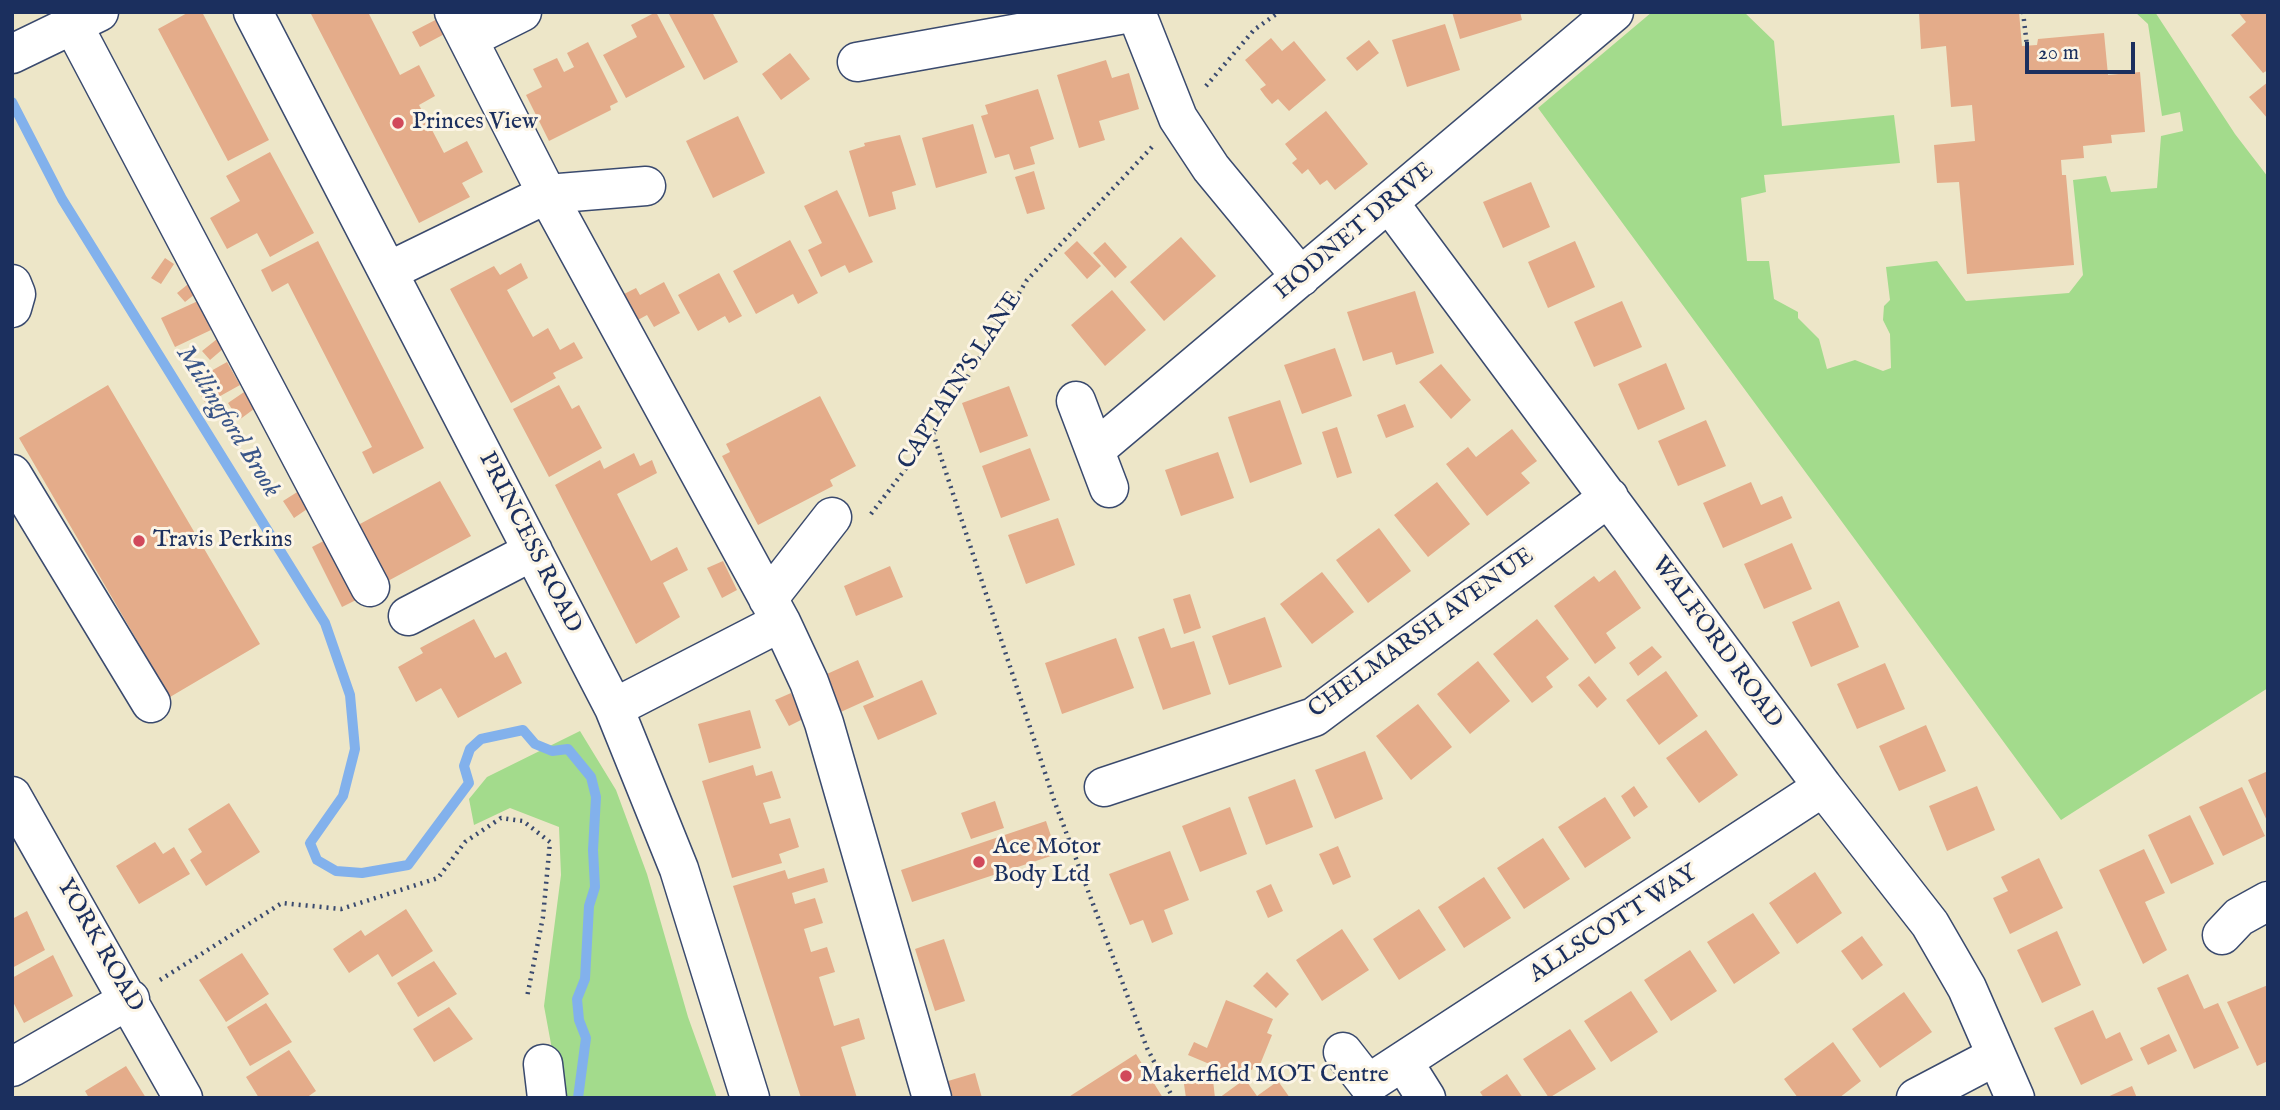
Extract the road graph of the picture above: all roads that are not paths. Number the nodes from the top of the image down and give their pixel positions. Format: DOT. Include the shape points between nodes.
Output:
graph roads {
  1 [pos="253,12"];
  2 [pos="522,12"];
  3 [pos="1136,12"];
  4 [pos="1614,12"];
  5 [pos="81,16"];
  6 [pos="461,26"];
  7 [pos="12,54"];
  8 [pos="857,62"];
  9 [pos="646,186"];
  10 [pos="547,194"];
  11 [pos="1390,204"];
  12 [pos="389,271"];
  13 [pos="1301,277"];
  14 [pos="12,284"];
  15 [pos="12,308"];
  16 [pos="1076,401"];
  17 [pos="1095,450"];
  18 [pos="12,474"];
  19 [pos="1109,488"];
  20 [pos="1609,497"];
  21 [pos="850,517"];
  22 [pos="533,551"];
  23 [pos="370,587"];
  24 [pos="774,611"];
  25 [pos="408,616"];
  26 [pos="150,703"];
  27 [pos="614,708"];
  28 [pos="1823,787"];
  29 [pos="1104,788"];
  30 [pos="12,796"];
  31 [pos="2268,901"];
  32 [pos="2222,935"];
  33 [pos="130,999"];
  34 [pos="1343,1052"];
  35 [pos="1996,1056"];
  36 [pos="1405,1063"];
  37 [pos="12,1067"];
  38 [pos="183,1098"];
  39 [pos="750,1098"];
  40 [pos="932,1098"];
  41 [pos="1426,1098"];
  42 [pos="1916,1098"];
  43 [pos="2015,1098"];
  1 -- 12 [label="street, PRINCESS ROAD"];
  2 -- 6 [label="street"];
  3 -- 8 [label="street"];
  3 -- 13 [label="street" via="1178,118"];
  4 -- 11 [label="street, HODNET DRIVE"];
  5 -- 7 [label="street"];
  5 -- 23 [label="street"];
  6 -- 10 [label="street"];
  9 -- 10 [label="street"];
  10 -- 12 [label="street"];
  10 -- 24 [label="street"];
  11 -- 13 [label="street, HODNET DRIVE"];
  11 -- 20 [label="street, WALFORD ROAD"];
  12 -- 22 [label="street, PRINCESS ROAD"];
  13 -- 17 [label="street, HODNET DRIVE"];
  14 -- 15 [label="street" via="16,294"];
  16 -- 17 [label="street"];
  17 -- 19 [label="street"];
  18 -- 26 [label="street"];
  20 -- 28 [label="street, WALFORD ROAD"];
  20 -- 29 [label="street, CHELMARSH AVENUE" via="1314,717"];
  21 -- 24 [label="street"];
  22 -- 25 [label="street"];
  22 -- 27 [label="street, PRINCESS ROAD"];
  24 -- 27 [label="street"];
  24 -- 40 [label="street" via="824,723"];
  27 -- 39 [label="street, PRINCESS ROAD" via="679,869"];
  28 -- 35 [label="street, WALFORD ROAD" via="1930,924 1967,988"];
  28 -- 36 [label="street, ALLSCOTT WAY"];
  30 -- 33 [label="street, YORK ROAD"];
  31 -- 32 [label="street" via="2239,917"];
  33 -- 37 [label="street"];
  33 -- 38 [label="street, YORK ROAD"];
  34 -- 36 [label="street, ALLSCOTT WAY" via="1368,1084"];
  35 -- 42 [label="street"];
  35 -- 43 [label="street, WALFORD ROAD"];
  36 -- 41 [label="street"];
}
